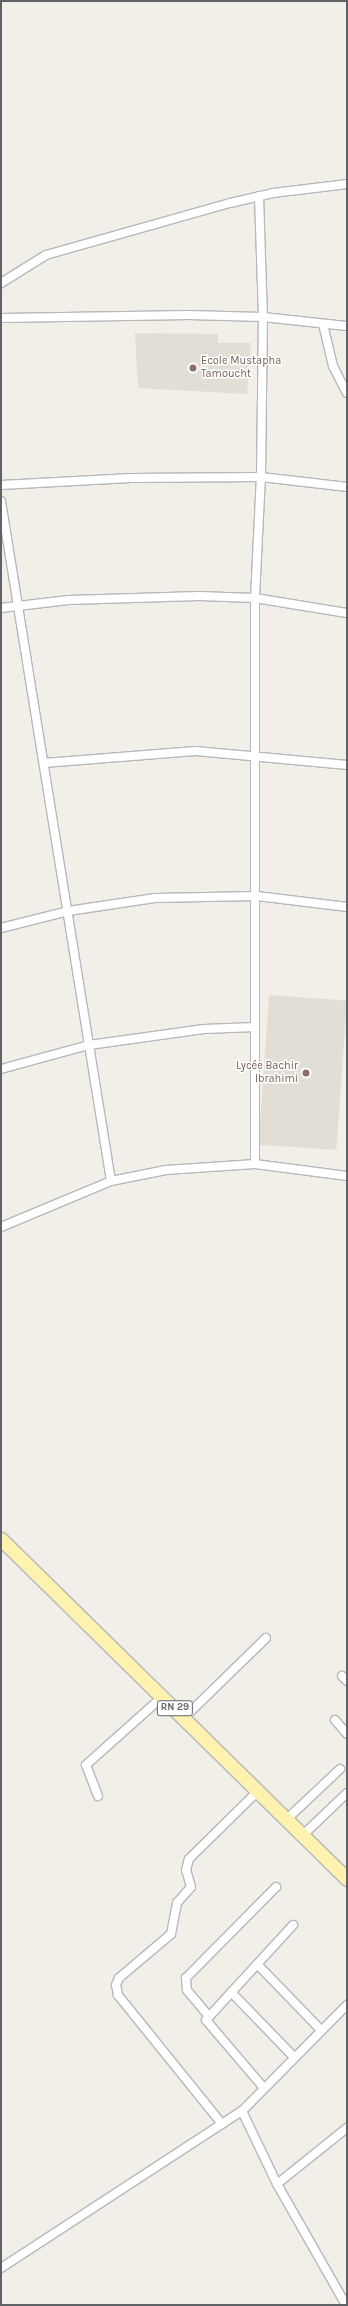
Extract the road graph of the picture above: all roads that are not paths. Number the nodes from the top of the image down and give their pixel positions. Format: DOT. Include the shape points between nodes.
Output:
graph roads {
  1 [pos="347,184"];
  2 [pos="259,196"];
  3 [pos="1,283"];
  4 [pos="263,317"];
  5 [pos="1,318"];
  6 [pos="323,324"];
  7 [pos="347,326"];
  8 [pos="347,393"];
  9 [pos="261,477"];
  10 [pos="1,485"];
  11 [pos="347,487"];
  12 [pos="1,501"];
  13 [pos="255,598"];
  14 [pos="19,605"];
  15 [pos="1,608"];
  16 [pos="347,613"];
  17 [pos="256,754"];
  18 [pos="44,763"];
  19 [pos="347,765"];
  20 [pos="257,896"];
  21 [pos="347,906"];
  22 [pos="68,911"];
  23 [pos="1,928"];
  24 [pos="255,1026"];
  25 [pos="89,1045"];
  26 [pos="1,1069"];
  27 [pos="255,1164"];
  28 [pos="347,1176"];
  29 [pos="111,1181"];
  30 [pos="1,1227"];
  31 [pos="1,1539"];
  32 [pos="266,1638"];
  33 [pos="162,1697"];
  34 [pos="185,1717"];
  35 [pos="335,1720"];
  36 [pos="347,1734"];
  37 [pos="340,1769"];
  38 [pos="258,1791"];
  39 [pos="347,1793"];
  40 [pos="98,1796"];
  41 [pos="287,1819"];
  42 [pos="302,1836"];
  43 [pos="347,1879"];
  44 [pos="276,1887"];
  45 [pos="293,1925"];
  46 [pos="258,1966"];
  47 [pos="231,1992"];
  48 [pos="347,2005"];
  49 [pos="207,2014"];
  50 [pos="321,2030"];
  51 [pos="294,2057"];
  52 [pos="263,2087"];
  53 [pos="242,2111"];
  54 [pos="222,2124"];
  55 [pos="347,2128"];
  56 [pos="277,2184"];
  57 [pos="1,2268"];
  58 [pos="346,2305"];
  1 -- 2 [label="street"];
  2 -- 3 [label="street" via="46,255"];
  2 -- 4 [label="street"];
  4 -- 5 [label="street" via="116,314"];
  4 -- 6 [label="street"];
  4 -- 9 [label="street"];
  6 -- 7 [label="street"];
  6 -- 8 [label="street" via="333,366"];
  9 -- 10 [label="street" via="131,478"];
  9 -- 11 [label="street"];
  9 -- 13 [label="street"];
  12 -- 14 [label="street"];
  13 -- 14 [label="street" via="134,597"];
  13 -- 16 [label="street"];
  13 -- 17 [label="street"];
  14 -- 15 [label="street"];
  14 -- 18 [label="street"];
  17 -- 18 [label="street" via="196,752"];
  17 -- 19 [label="street"];
  17 -- 20 [label="street"];
  18 -- 22 [label="street"];
  20 -- 21 [label="street"];
  20 -- 22 [label="street" via="155,898"];
  20 -- 24 [label="street"];
  22 -- 23 [label="street"];
  22 -- 25 [label="street"];
  24 -- 25 [label="street" via="204,1029"];
  24 -- 27 [label="street"];
  25 -- 26 [label="street"];
  25 -- 29 [label="street"];
  27 -- 28 [label="street"];
  27 -- 29 [label="street" via="211,1164"];
  29 -- 30 [label="street"];
  31 -- 33 [label="main road, RN 29"];
  32 -- 34 [label="street"];
  33 -- 34 [label="main road, RN 29"];
  33 -- 40 [label="street" via="86,1766"];
  34 -- 38 [label="main road, RN 29"];
  35 -- 36 [label="street"];
  37 -- 41 [label="street"];
  38 -- 41 [label="main road, RN 29"];
  38 -- 54 [label="street" via="188,1859 186,1870 191,1887 177,1903 171,1934 119,1978 116,1985 118,1995"];
  39 -- 42 [label="street"];
  41 -- 42 [label="main road, RN 29"];
  42 -- 43 [label="main road, RN 29"];
  44 -- 49 [label="street" via="186,1978 187,1990"];
  45 -- 46 [label="street"];
  46 -- 47 [label="street"];
  46 -- 50 [label="street"];
  47 -- 49 [label="street"];
  47 -- 51 [label="street"];
  48 -- 50 [label="street"];
  49 -- 52 [label="street" via="207,2025"];
  50 -- 51 [label="street"];
  51 -- 52 [label="street"];
  52 -- 53 [label="street"];
  53 -- 54 [label="street"];
  53 -- 56 [label="street"];
  54 -- 57 [label="street"];
  55 -- 56 [label="street"];
  56 -- 58 [label="street"];
}
